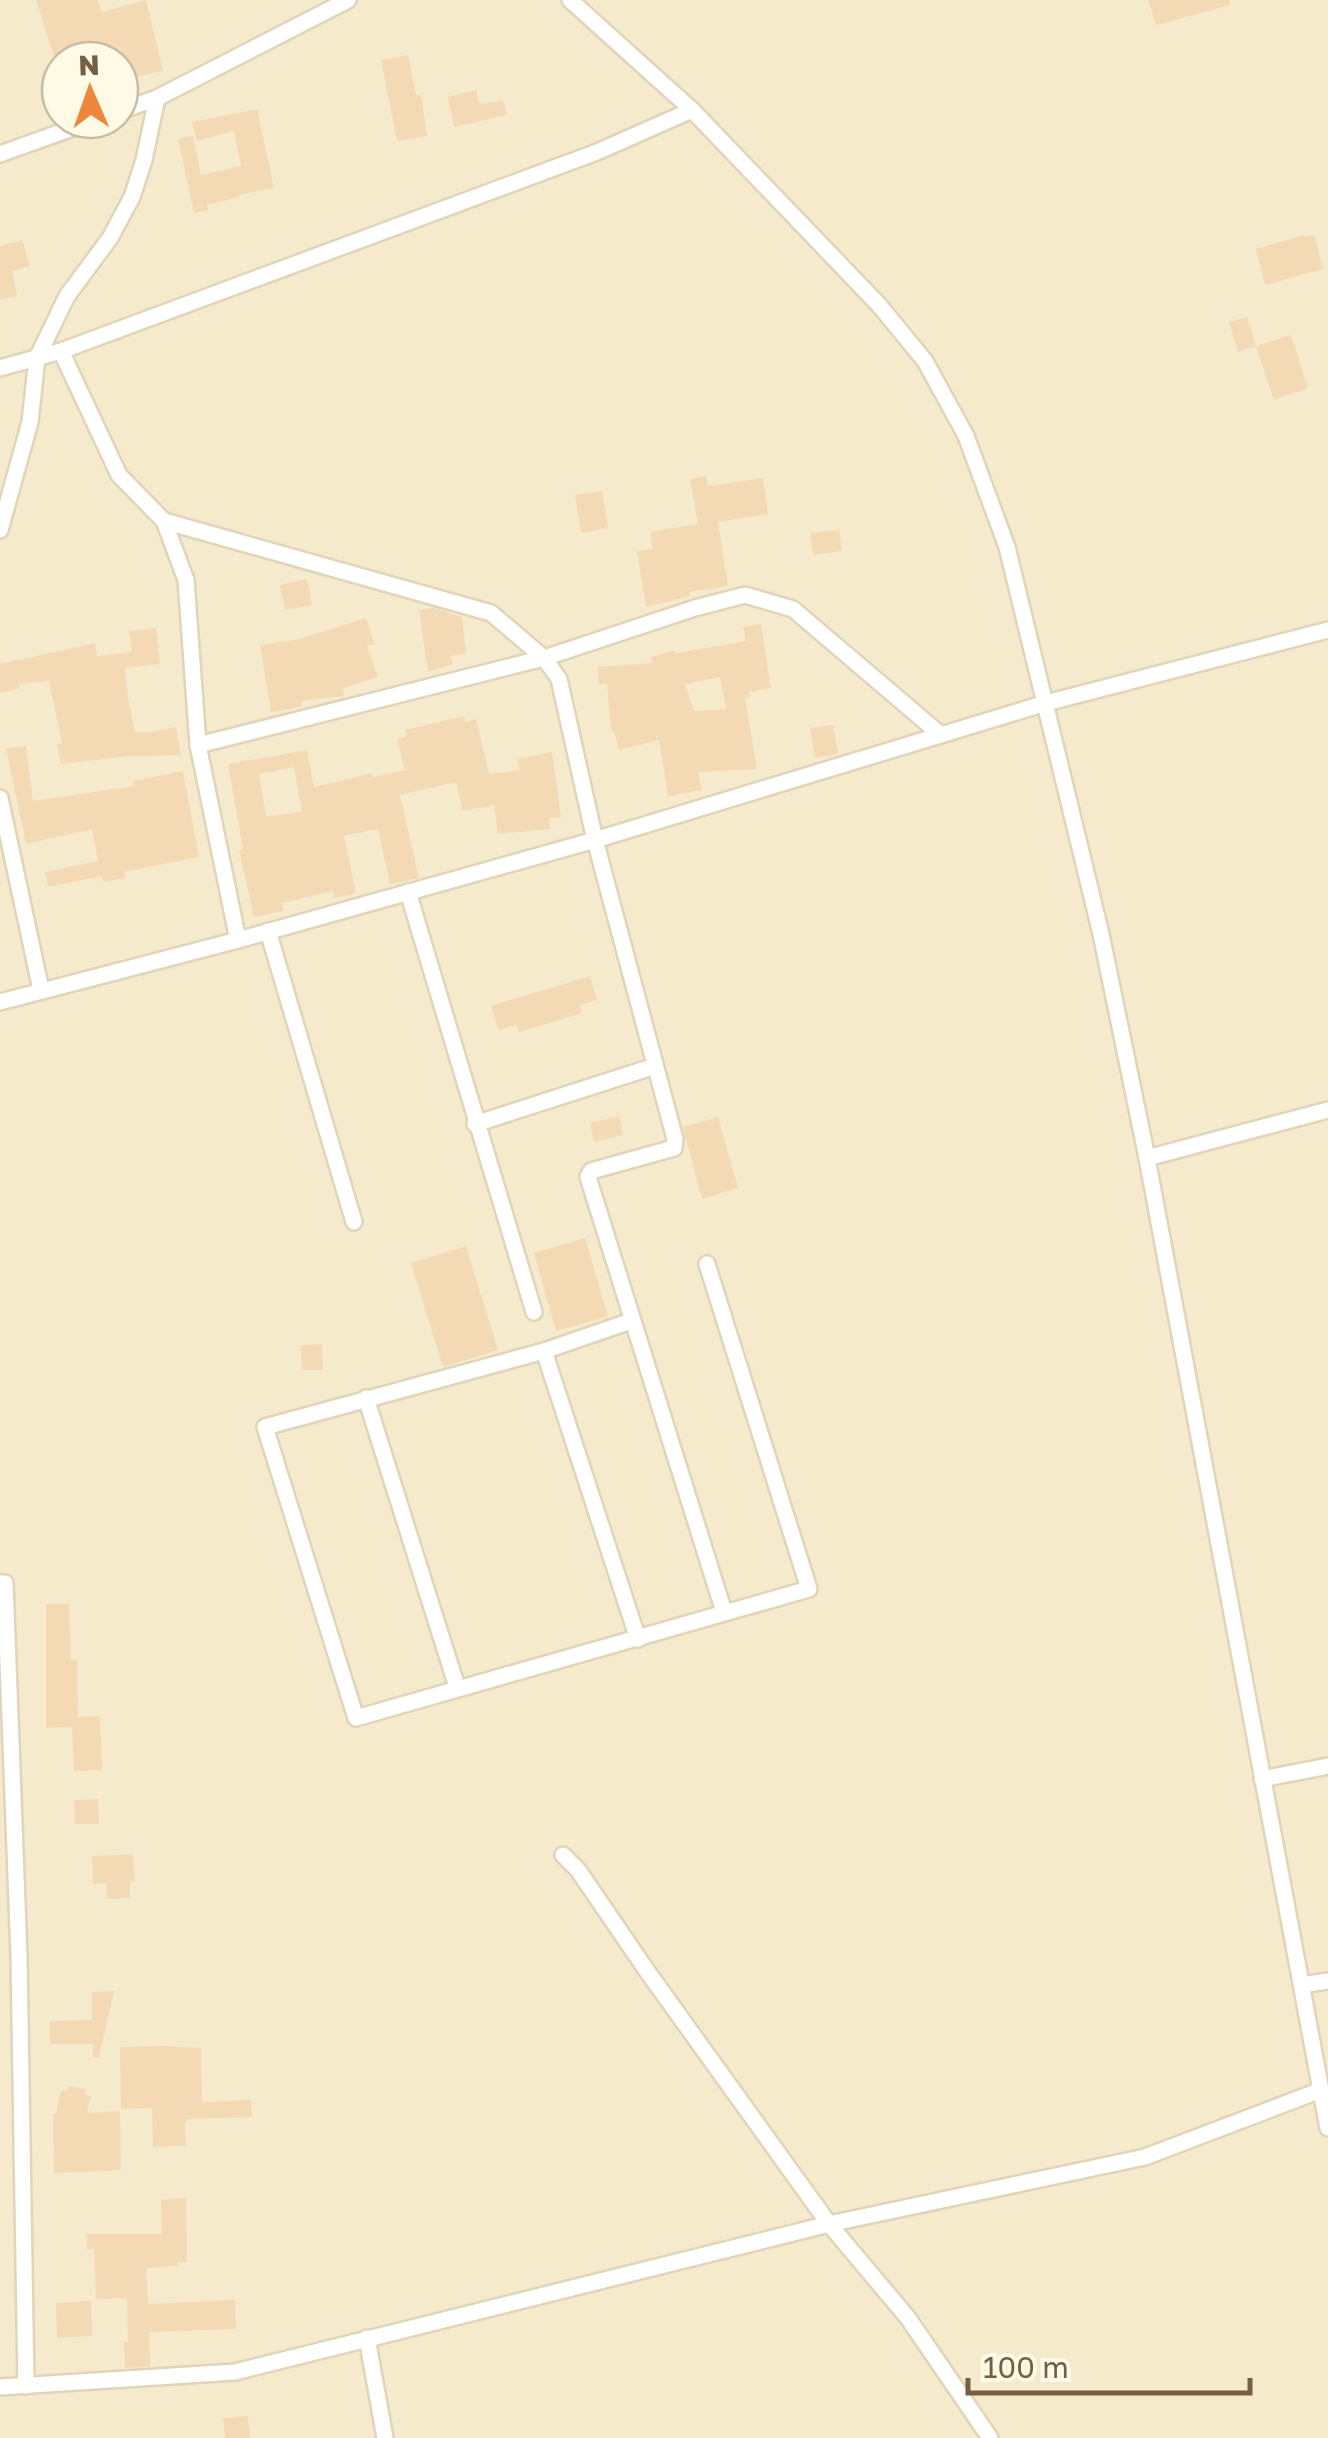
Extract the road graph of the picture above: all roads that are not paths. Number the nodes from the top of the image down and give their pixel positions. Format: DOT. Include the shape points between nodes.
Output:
graph roads {
  1 [pos="348,0"];
  2 [pos="570,0"];
  3 [pos="157,98"];
  4 [pos="140,104"];
  5 [pos="692,110"];
  6 [pos="40,140"];
  7 [pos="0,154"];
  8 [pos="61,351"];
  9 [pos="37,358"];
  10 [pos="0,368"];
  11 [pos="164,520"];
  12 [pos="0,530"];
  13 [pos="1328,630"];
  14 [pos="544,658"];
  15 [pos="1046,703"];
  16 [pos="940,736"];
  17 [pos="198,745"];
  18 [pos="0,798"];
  19 [pos="595,840"];
  20 [pos="408,892"];
  21 [pos="268,931"];
  22 [pos="238,940"];
  23 [pos="41,990"];
  24 [pos="0,1002"];
  25 [pos="655,1066"];
  26 [pos="1328,1110"];
  27 [pos="475,1124"];
  28 [pos="1147,1158"];
  29 [pos="354,1222"];
  30 [pos="707,1264"];
  31 [pos="534,1312"];
  32 [pos="632,1321"];
  33 [pos="544,1350"];
  34 [pos="366,1398"];
  35 [pos="0,1583"];
  36 [pos="724,1612"];
  37 [pos="638,1639"];
  38 [pos="457,1687"];
  39 [pos="1328,1766"];
  40 [pos="1262,1778"];
  41 [pos="563,1855"];
  42 [pos="19,1956"];
  43 [pos="0,1957"];
  44 [pos="1328,1980"];
  45 [pos="1302,1986"];
  46 [pos="1320,2090"];
  47 [pos="1328,2128"];
  48 [pos="830,2224"];
  49 [pos="367,2338"];
  50 [pos="26,2386"];
  51 [pos="0,2387"];
  52 [pos="385,2438"];
  53 [pos="990,2438"];
  1 -- 3 [label="street"];
  2 -- 5 [label="street"];
  3 -- 4 [label="street"];
  3 -- 9 [label="street" via="132,196 67,296"];
  5 -- 8 [label="street" via="598,152"];
  5 -- 15 [label="street" via="880,304 925,361 966,436 1008,546"];
  6 -- 7 [label="street"];
  8 -- 9 [label="street"];
  8 -- 11 [label="street" via="119,475"];
  9 -- 10 [label="street"];
  9 -- 12 [label="street" via="30,422"];
  11 -- 14 [label="street" via="491,612"];
  11 -- 17 [label="street" via="186,580"];
  13 -- 15 [label="street"];
  14 -- 16 [label="street" via="746,595 793,609"];
  14 -- 17 [label="street"];
  14 -- 19 [label="street" via="558,680"];
  15 -- 16 [label="street"];
  15 -- 28 [label="street"];
  16 -- 19 [label="street"];
  17 -- 22 [label="street"];
  18 -- 23 [label="street"];
  19 -- 20 [label="street"];
  19 -- 25 [label="street"];
  20 -- 21 [label="street"];
  20 -- 27 [label="street"];
  21 -- 22 [label="street"];
  21 -- 29 [label="street"];
  22 -- 23 [label="street"];
  23 -- 24 [label="street"];
  25 -- 27 [label="street"];
  25 -- 32 [label="street" via="674,1148 591,1170 588,1177"];
  26 -- 28 [label="street"];
  27 -- 31 [label="street"];
  28 -- 40 [label="street"];
  30 -- 36 [label="street" via="808,1590"];
  32 -- 33 [label="street"];
  32 -- 36 [label="street"];
  33 -- 34 [label="street"];
  33 -- 37 [label="street"];
  34 -- 38 [label="street"];
  34 -- 38 [label="street" via="265,1428 356,1718"];
  35 -- 42 [label="street"];
  36 -- 37 [label="street"];
  37 -- 38 [label="street"];
  39 -- 40 [label="street"];
  40 -- 45 [label="street"];
  41 -- 48 [label="street"];
  42 -- 43 [label="street"];
  42 -- 50 [label="street"];
  44 -- 45 [label="street"];
  45 -- 46 [label="street"];
  46 -- 47 [label="street"];
  46 -- 48 [label="street" via="1145,2157"];
  48 -- 49 [label="street"];
  48 -- 53 [label="street" via="908,2318"];
  49 -- 50 [label="street" via="235,2372"];
  49 -- 52 [label="street"];
  50 -- 51 [label="street"];
}
